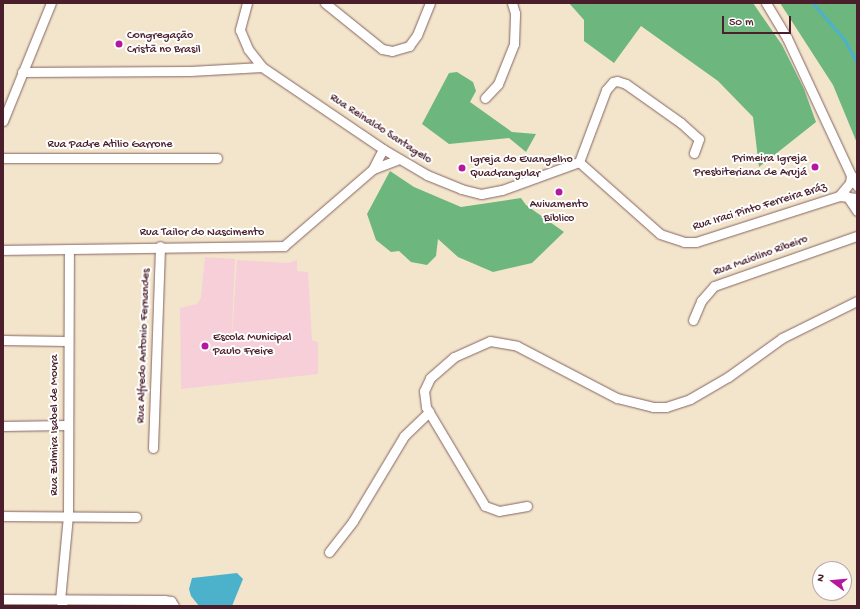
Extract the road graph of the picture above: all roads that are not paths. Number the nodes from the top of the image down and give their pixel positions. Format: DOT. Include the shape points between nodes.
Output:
graph roads {
  1 [pos="51,3"];
  2 [pos="247,3"];
  3 [pos="325,3"];
  4 [pos="430,3"];
  5 [pos="512,3"];
  6 [pos="766,3"];
  7 [pos="262,67"];
  8 [pos="22,72"];
  9 [pos="485,98"];
  10 [pos="3,121"];
  11 [pos="383,149"];
  12 [pos="694,153"];
  13 [pos="3,158"];
  14 [pos="217,158"];
  15 [pos="399,159"];
  16 [pos="579,162"];
  17 [pos="373,169"];
  18 [pos="851,176"];
  19 [pos="857,186"];
  20 [pos="843,196"];
  21 [pos="857,198"];
  22 [pos="857,211"];
  23 [pos="856,234"];
  24 [pos="160,246"];
  25 [pos="69,249"];
  26 [pos="3,250"];
  27 [pos="857,301"];
  28 [pos="693,320"];
  29 [pos="3,340"];
  30 [pos="67,341"];
  31 [pos="429,412"];
  32 [pos="67,425"];
  33 [pos="3,426"];
  34 [pos="153,448"];
  35 [pos="527,506"];
  36 [pos="68,515"];
  37 [pos="3,516"];
  38 [pos="136,517"];
  39 [pos="329,552"];
  40 [pos="3,599"];
  41 [pos="39,603"];
  42 [pos="62,603"];
  43 [pos="174,606"];
  1 -- 8 [label="street"];
  2 -- 7 [label="street, Rua Reinaldo Santagelo" via="240,30 246,47"];
  3 -- 4 [label="street" via="382,49 392,51 409,46 417,35"];
  5 -- 9 [label="street" via="515,13 514,44 498,84"];
  6 -- 18 [label="street" via="787,38"];
  7 -- 8 [label="street" via="190,71"];
  7 -- 11 [label="street, Rua Reinaldo Santagelo"];
  8 -- 10 [label="street"];
  11 -- 15 [label="street, Rua Reinaldo Santagelo"];
  11 -- 17 [label="street, Rua Tailor do Nascimento"];
  12 -- 16 [label="street" via="698,139 693,134 626,84 617,81 606,90"];
  13 -- 14 [label="street, Rua Padre Atilio Garrone"];
  15 -- 16 [label="street, Rua Reinaldo Santagelo" via="427,175 481,194 502,190"];
  15 -- 17 [label="street, Rua Tailor do Nascimento"];
  16 -- 20 [label="street, Rua Iraci Pinto Ferreira Bráz" via="660,234 684,242 696,242"];
  17 -- 24 [label="street, Rua Tailor do Nascimento" via="284,246"];
  18 -- 19 [label="street"];
  18 -- 20 [label="street"];
  20 -- 21 [label="street, Rua Iraci Pinto Ferreira Bráz"];
  20 -- 22 [label="street"];
  23 -- 28 [label="street, Rua Maiolino Ribeiro" via="714,286 701,302"];
  24 -- 25 [label="street, Rua Tailor do Nascimento"];
  24 -- 34 [label="street, Rua Alfredo Antonio Fernandes"];
  25 -- 26 [label="street, Rua Tailor do Nascimento"];
  25 -- 30 [label="street, Rua Zulmira Isabel de Moura"];
  27 -- 31 [label="street" via="782,338 728,377 676,405 653,407 617,398 517,346 490,341 454,357 430,378 424,397"];
  29 -- 30 [label="street"];
  30 -- 32 [label="street, Rua Zulmira Isabel de Moura"];
  31 -- 35 [label="street" via="485,506 499,511"];
  31 -- 39 [label="street" via="404,436 353,521"];
  32 -- 33 [label="street"];
  32 -- 36 [label="street, Rua Zulmira Isabel de Moura"];
  36 -- 37 [label="street"];
  36 -- 38 [label="street"];
  36 -- 42 [label="street, Rua Zulmira Isabel de Moura"];
  40 -- 41 [label="street"];
  41 -- 42 [label="street"];
  42 -- 43 [label="street" via="164,600 171,601"];
}
